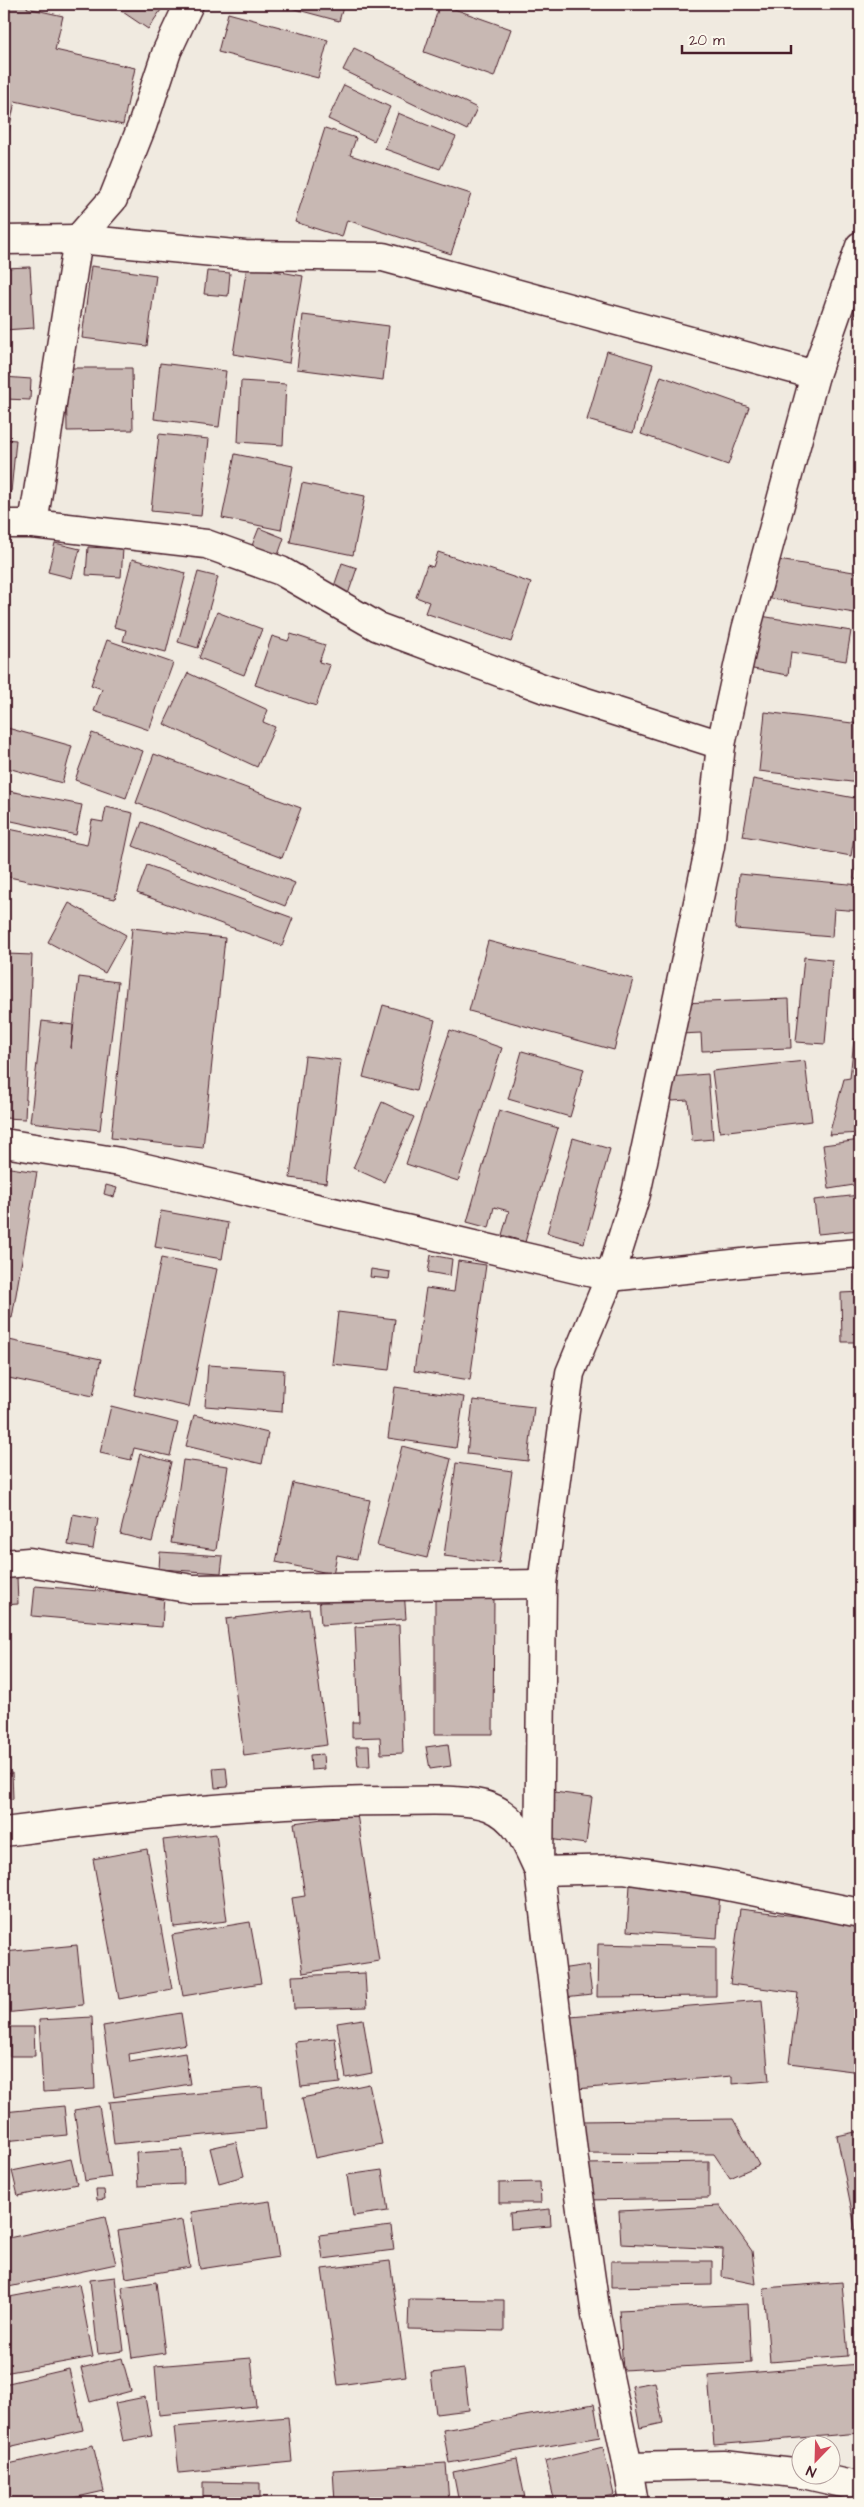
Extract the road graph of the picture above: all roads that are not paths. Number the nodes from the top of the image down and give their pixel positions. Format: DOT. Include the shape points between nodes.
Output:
graph roads {
  1 [pos="189,4"];
  2 [pos="78,239"];
  3 [pos="4,240"];
  4 [pos="860,246"];
  5 [pos="815,375"];
  6 [pos="4,524"];
  7 [pos="33,524"];
  8 [pos="721,745"];
  9 [pos="4,1143"];
  10 [pos="860,1253"];
  11 [pos="610,1277"];
  12 [pos="4,1564"];
  13 [pos="542,1584"];
  14 [pos="4,1832"];
  15 [pos="539,1871"];
  16 [pos="860,1913"];
  17 [pos="628,2467"];
  18 [pos="792,2473"];
  19 [pos="842,2483"];
  20 [pos="860,2487"];
  21 [pos="634,2503"];
  1 -- 2 [label="street" via="167,52 113,199"];
  2 -- 3 [label="street"];
  2 -- 5 [label="street" via="245,255 383,257"];
  2 -- 7 [label="street"];
  4 -- 5 [label="street"];
  5 -- 8 [label="street" via="746,630"];
  6 -- 7 [label="street"];
  7 -- 8 [label="street" via="206,544 281,571 378,627 546,689"];
  8 -- 11 [label="street" via="710,846 636,1194"];
  9 -- 11 [label="street" via="120,1162"];
  10 -- 11 [label="street"];
  11 -- 13 [label="street" via="570,1373"];
  12 -- 13 [label="street" via="29,1562 193,1589"];
  13 -- 15 [label="street"];
  14 -- 15 [label="street" via="146,1814 356,1801 448,1801 490,1807 519,1828"];
  15 -- 16 [label="street" via="623,1869 713,1883"];
  15 -- 17 [label="street" via="596,2315"];
  17 -- 18 [label="street" via="724,2465"];
  17 -- 21 [label="street"];
  19 -- 20 [label="street"];
}
